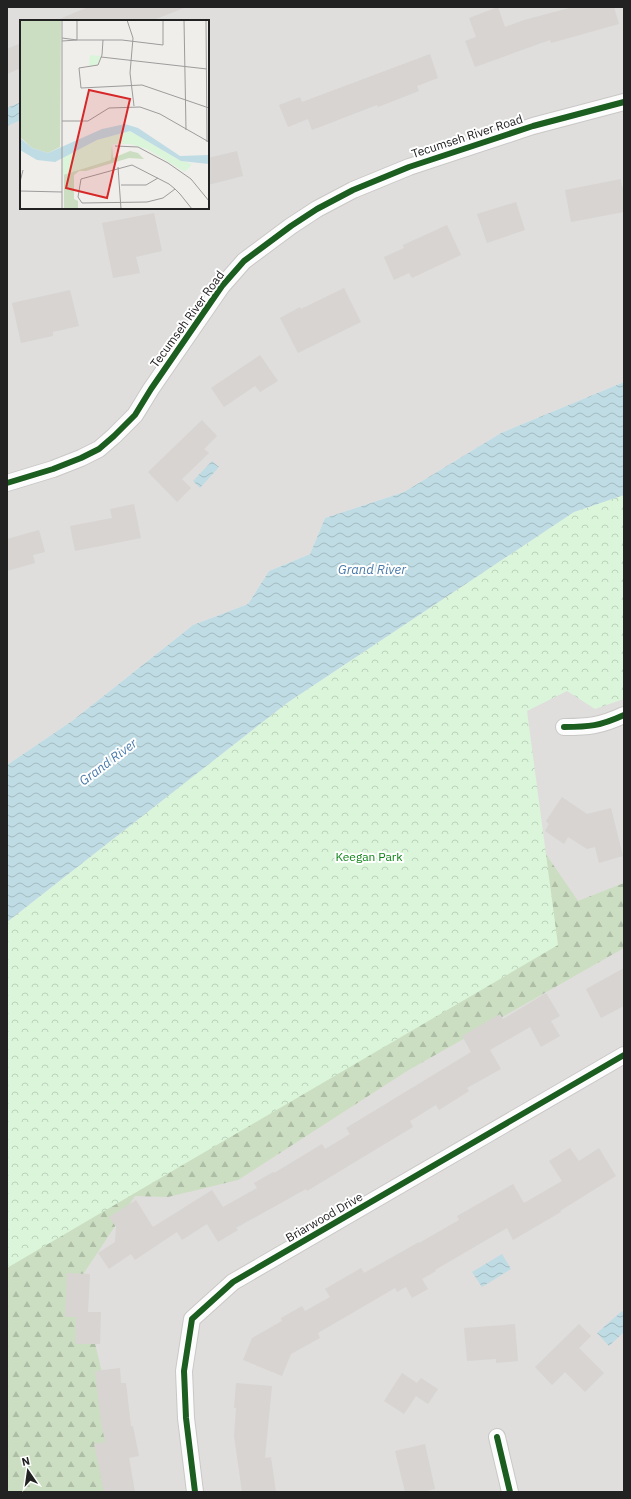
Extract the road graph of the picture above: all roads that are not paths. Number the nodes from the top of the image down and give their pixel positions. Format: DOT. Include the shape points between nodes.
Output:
graph roads {
  1 [pos="624,102"];
  2 [pos="7,483"];
  3 [pos="624,715"];
  4 [pos="564,727"];
  5 [pos="624,1055"];
  6 [pos="497,1437"];
  7 [pos="195,1492"];
  8 [pos="510,1492"];
  1 -- 2 [label="street, Tecumseh River Road" via="533,126 409,167 353,190 317,209 244,261 222,286 135,415 114,436 99,449 81,458"];
  3 -- 4 [label="street" via="591,726"];
  5 -- 7 [label="street, Briarwood Drive" via="233,1282 192,1319 184,1371 186,1418"];
  6 -- 8 [label="street"];
}
